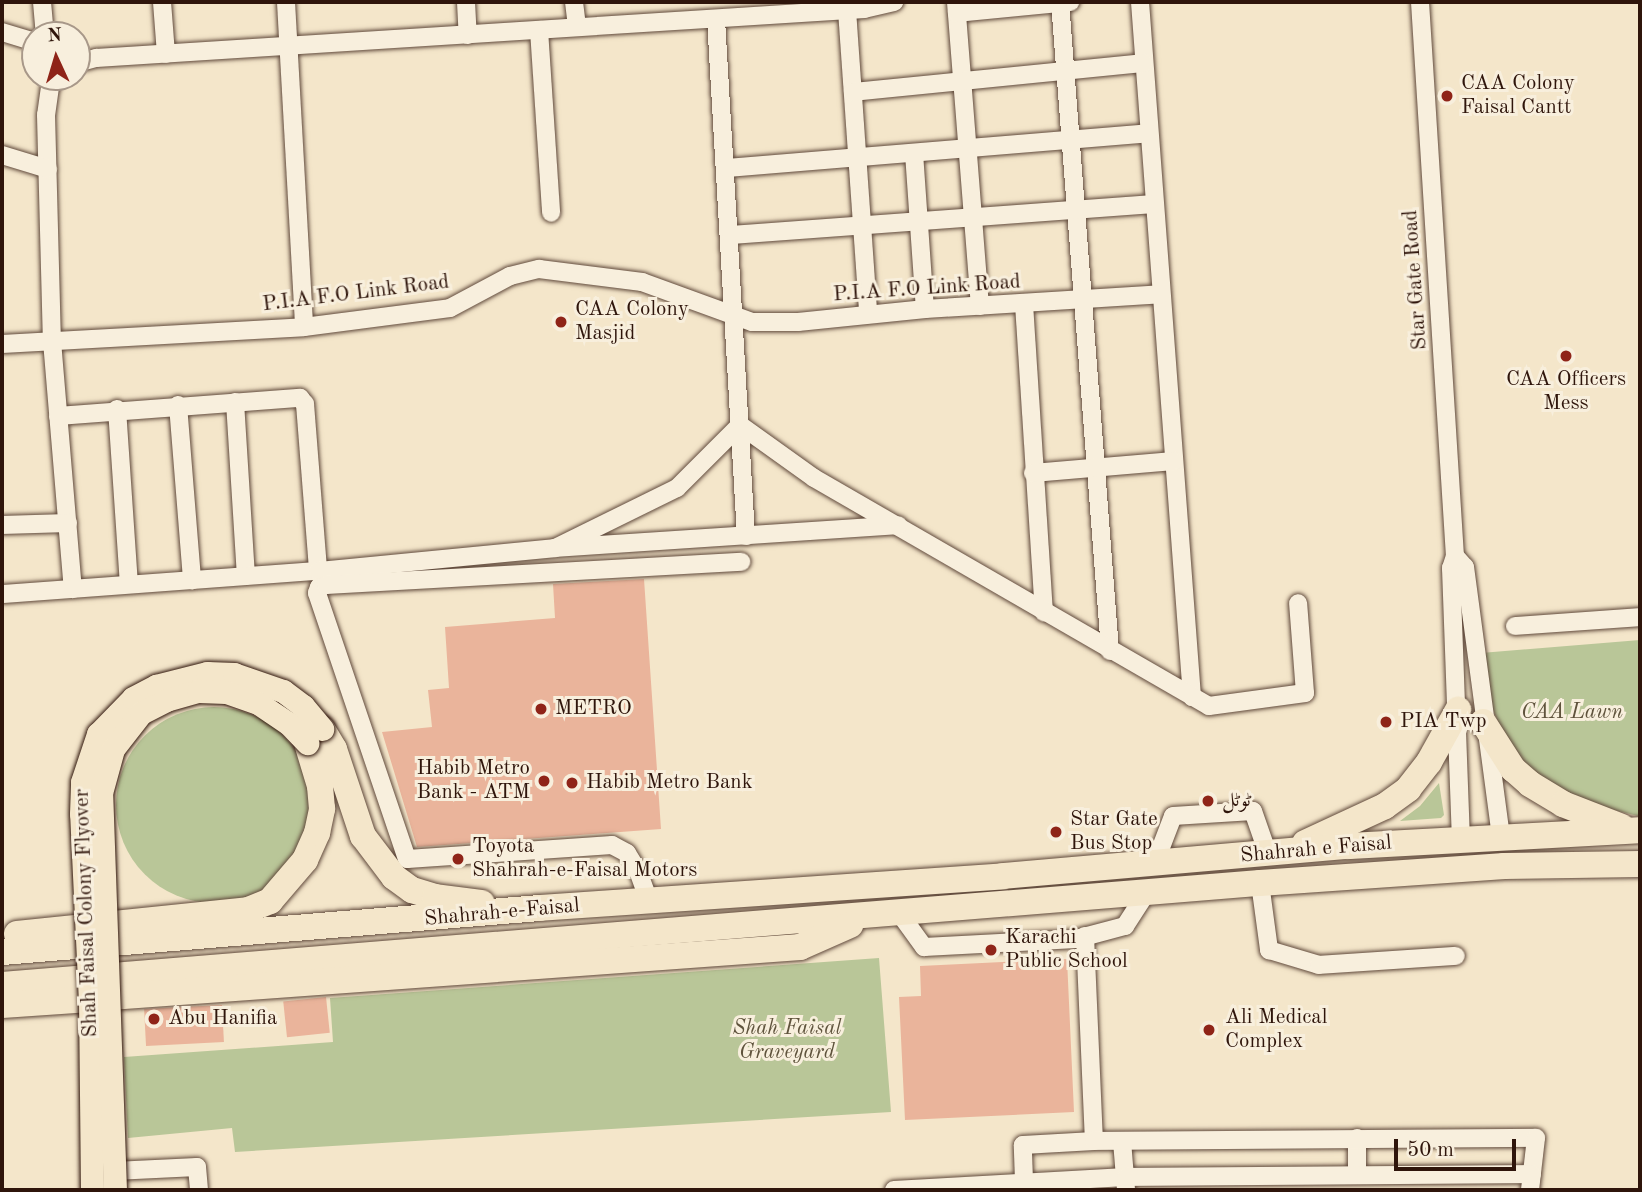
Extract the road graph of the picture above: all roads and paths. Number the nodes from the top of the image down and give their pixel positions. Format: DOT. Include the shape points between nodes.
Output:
graph roads {
  1 [pos="42,2"];
  2 [pos="162,2"];
  3 [pos="286,2"];
  4 [pos="466,2"];
  5 [pos="575,2"];
  6 [pos="894,2"];
  7 [pos="1060,2"];
  8 [pos="1070,2"];
  9 [pos="1140,2"];
  10 [pos="1420,2"];
  11 [pos="801,7"];
  12 [pos="957,7"];
  13 [pos="847,10"];
  14 [pos="716,19"];
  15 [pos="44,21"];
  16 [pos="577,27"];
  17 [pos="539,30"];
  18 [pos="2,32"];
  19 [pos="468,35"];
  20 [pos="21,38"];
  21 [pos="289,46"];
  22 [pos="166,54"];
  23 [pos="91,59"];
  24 [pos="1144,63"];
  25 [pos="1066,71"];
  26 [pos="963,81"];
  27 [pos="50,91"];
  28 [pos="853,92"];
  29 [pos="1149,133"];
  30 [pos="1070,139"];
  31 [pos="969,148"];
  32 [pos="914,153"];
  33 [pos="2,155"];
  34 [pos="858,157"];
  35 [pos="48,169"];
  36 [pos="727,169"];
  37 [pos="1154,204"];
  38 [pos="1076,210"];
  39 [pos="551,213"];
  40 [pos="974,217"];
  41 [pos="918,221"];
  42 [pos="863,226"];
  43 [pos="731,235"];
  44 [pos="1161,294"];
  45 [pos="1082,300"];
  46 [pos="1024,304"];
  47 [pos="980,306"];
  48 [pos="925,309"];
  49 [pos="733,313"];
  50 [pos="868,314"];
  51 [pos="304,327"];
  52 [pos="52,341"];
  53 [pos="2,344"];
  54 [pos="235,401"];
  55 [pos="178,405"];
  56 [pos="117,410"];
  57 [pos="58,416"];
  58 [pos="740,425"];
  59 [pos="1173,461"];
  60 [pos="1096,468"];
  61 [pos="1033,473"];
  62 [pos="68,523"];
  63 [pos="2,525"];
  64 [pos="898,525"];
  65 [pos="746,536"];
  66 [pos="555,548"];
  67 [pos="1455,556"];
  68 [pos="741,562"];
  69 [pos="318,571"];
  70 [pos="246,576"];
  71 [pos="192,580"];
  72 [pos="129,584"];
  73 [pos="73,589"];
  74 [pos="2,594"];
  75 [pos="1298,603"];
  76 [pos="1044,612"];
  77 [pos="1640,617"];
  78 [pos="1515,626"];
  79 [pos="1110,651"];
  80 [pos="1192,697"];
  81 [pos="1458,710"];
  82 [pos="1483,722"];
  83 [pos="314,736"];
  84 [pos="1635,830"];
  85 [pos="1501,837"];
  86 [pos="1461,839"];
  87 [pos="1276,854"];
  88 [pos="1155,863"];
  89 [pos="1640,864"];
  90 [pos="1003,876"];
  91 [pos="1260,883"];
  92 [pos="1145,895"];
  93 [pos="649,901"];
  94 [pos="539,908"];
  95 [pos="901,914"];
  96 [pos="867,917"];
  97 [pos="2,935"];
  98 [pos="1085,936"];
  99 [pos="2,952"];
  100 [pos="1456,956"];
  101 [pos="2,985"];
  102 [pos="100,998"];
  103 [pos="2,1005"];
  104 [pos="1357,1138"];
  105 [pos="1094,1141"];
  106 [pos="1122,1141"];
  107 [pos="1357,1175"];
  108 [pos="115,1181"];
  109 [pos="1024,1181"];
  110 [pos="1531,1182"];
  111 [pos="1126,1184"];
  112 [pos="92,1190"];
  113 [pos="199,1190"];
  114 [pos="894,1190"];
  1 -- 15 [label="street"];
  2 -- 22 [label="street"];
  3 -- 21 [label="street"];
  4 -- 19 [label="street"];
  5 -- 16 [label="street"];
  6 -- 13 [label="street"];
  7 -- 8 [label="street"];
  7 -- 12 [label="street"];
  7 -- 25 [label="street"];
  9 -- 24 [label="street"];
  10 -- 67 [label="street, Star Gate Road"];
  11 -- 13 [label="street"];
  11 -- 14 [label="street"];
  12 -- 26 [label="street"];
  13 -- 28 [label="street"];
  14 -- 16 [label="street"];
  14 -- 36 [label="street"];
  16 -- 17 [label="street"];
  17 -- 19 [label="street"];
  17 -- 39 [label="street"];
  18 -- 20 [label="street"];
  19 -- 21 [label="street"];
  21 -- 22 [label="street"];
  21 -- 51 [label="street"];
  22 -- 23 [label="street"];
  24 -- 25 [label="street"];
  24 -- 29 [label="street"];
  25 -- 26 [label="street"];
  25 -- 30 [label="street"];
  26 -- 28 [label="street"];
  26 -- 31 [label="street"];
  27 -- 35 [label="street"];
  28 -- 34 [label="street"];
  29 -- 30 [label="street"];
  29 -- 37 [label="street"];
  30 -- 31 [label="street"];
  30 -- 38 [label="street"];
  31 -- 32 [label="street"];
  31 -- 40 [label="street"];
  32 -- 34 [label="street"];
  32 -- 41 [label="street"];
  33 -- 35 [label="street"];
  34 -- 36 [label="street"];
  34 -- 42 [label="street"];
  35 -- 52 [label="street"];
  36 -- 43 [label="street"];
  37 -- 38 [label="street"];
  37 -- 44 [label="street"];
  38 -- 40 [label="street"];
  38 -- 45 [label="street"];
  40 -- 41 [label="street"];
  40 -- 47 [label="street"];
  41 -- 42 [label="street"];
  41 -- 48 [label="street"];
  42 -- 43 [label="street"];
  42 -- 50 [label="street"];
  43 -- 49 [label="street"];
  44 -- 45 [label="street, P.I.A F.O Link Road"];
  44 -- 59 [label="street"];
  45 -- 46 [label="street, P.I.A F.O Link Road"];
  45 -- 60 [label="street"];
  46 -- 47 [label="street, P.I.A F.O Link Road"];
  46 -- 61 [label="street"];
  47 -- 48 [label="street, P.I.A F.O Link Road"];
  48 -- 50 [label="street, P.I.A F.O Link Road"];
  49 -- 50 [label="street, P.I.A F.O Link Road" via="751,322"];
  49 -- 51 [label="street, P.I.A F.O Link Road" via="642,282 540,269 510,276 450,309"];
  49 -- 58 [label="street"];
  51 -- 52 [label="street, P.I.A F.O Link Road"];
  52 -- 53 [label="street, P.I.A F.O Link Road"];
  52 -- 57 [label="street"];
  54 -- 55 [label="street"];
  54 -- 69 [label="street" via="294,397 305,404"];
  54 -- 70 [label="street"];
  55 -- 56 [label="street"];
  55 -- 71 [label="street"];
  56 -- 57 [label="street"];
  56 -- 72 [label="street"];
  57 -- 62 [label="street"];
  58 -- 64 [label="street" via="814,478"];
  58 -- 65 [label="street"];
  58 -- 66 [label="street" via="677,488"];
  59 -- 60 [label="street"];
  59 -- 80 [label="street"];
  60 -- 61 [label="street"];
  60 -- 79 [label="street"];
  61 -- 76 [label="street"];
  62 -- 63 [label="street"];
  62 -- 73 [label="street"];
  64 -- 65 [label="street"];
  64 -- 76 [label="street"];
  65 -- 66 [label="street"];
  66 -- 69 [label="street"];
  67 -- 81 [label="street, Star Gate Road" via="1451,568"];
  67 -- 82 [label="street, Star Gate Road" via="1465,567"];
  68 -- 93 [label="street" via="326,584 317,593 407,859 612,845 627,853"];
  69 -- 70 [label="street"];
  70 -- 71 [label="street"];
  71 -- 72 [label="street"];
  72 -- 73 [label="street"];
  73 -- 74 [label="street"];
  75 -- 80 [label="street" via="1305,693 1209,706"];
  76 -- 79 [label="street"];
  77 -- 78 [label="street"];
  79 -- 80 [label="street"];
  81 -- 86 [label="street, Star Gate Road"];
  81 -- 87 [label="highway" via="1408,789 1385,806"];
  82 -- 84 [label="highway" via="1513,769 1530,784 1563,804"];
  82 -- 85 [label="street, Star Gate Road"];
  83 -- 94 [label="highway" via="334,749 363,836 394,877 412,890 435,897"];
  83 -- 97 [label="highway" via="322,809 317,833 305,860 270,901 248,910"];
  83 -- 102 [label="main road, Shah Faisal Colony Flyover, bridge" via="297,731 268,708 226,692 198,691 141,713 124,732 113,749 101,793"];
  84 -- 85 [label="highway, Shahrah e Faisal"];
  85 -- 86 [label="highway, Shahrah e Faisal"];
  86 -- 87 [label="highway, Shahrah e Faisal"];
  87 -- 88 [label="highway, Shahrah e Faisal"];
  87 -- 88 [label="street" via="1253,811 1173,816"];
  88 -- 90 [label="highway, Shahrah e Faisal"];
  89 -- 91 [label="highway, Shahrah e Faisal" via="1464,869"];
  90 -- 93 [label="highway, Shahrah-e-Faisal"];
  91 -- 92 [label="highway, Shahrah e Faisal"];
  91 -- 100 [label="street" via="1269,950 1319,965"];
  92 -- 95 [label="highway, Shahrah e Faisal"];
  92 -- 98 [label="street" via="1125,926"];
  93 -- 94 [label="highway, Shahrah-e-Faisal"];
  94 -- 99 [label="highway, Shahrah-e-Faisal"];
  95 -- 96 [label="highway, Shahrah e Faisal"];
  95 -- 98 [label="street" via="924,947"];
  96 -- 101 [label="highway, Shahrah-e-Faisal"];
  96 -- 102 [label="highway" via="800,947"];
  98 -- 105 [label="street"];
  102 -- 103 [label="highway"];
  102 -- 108 [label="main road, Shah Faisal Colony Flyover, bridge"];
  102 -- 112 [label="main road, Shah Faisal Colony Flyover, bridge"];
  104 -- 106 [label="street"];
  104 -- 107 [label="street"];
  104 -- 110 [label="street" via="1536,1138"];
  105 -- 106 [label="street"];
  105 -- 109 [label="street" via="1023,1145"];
  106 -- 111 [label="street"];
  107 -- 110 [label="street"];
  107 -- 111 [label="street"];
  108 -- 113 [label="street" via="197,1167"];
  109 -- 111 [label="street"];
  109 -- 114 [label="street"];
}
